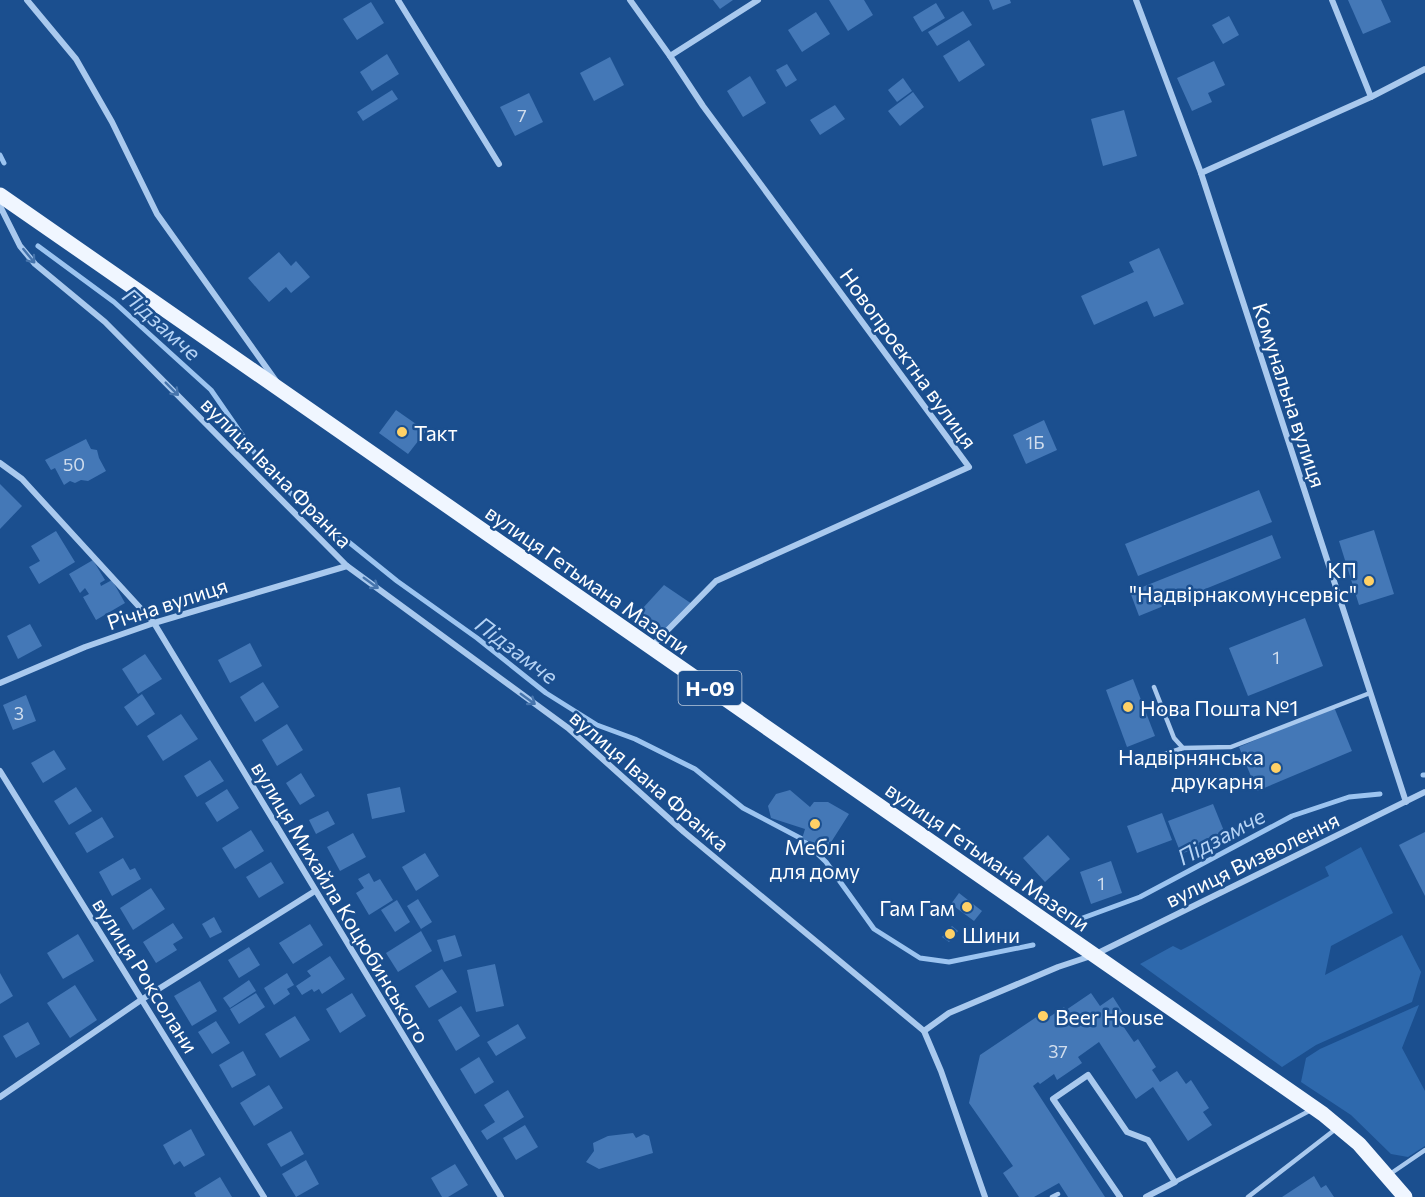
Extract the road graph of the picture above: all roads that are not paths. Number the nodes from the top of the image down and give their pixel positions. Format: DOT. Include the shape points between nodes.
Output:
graph roads {
  1 [pos="27,0"];
  2 [pos="398,0"];
  3 [pos="630,0"];
  4 [pos="758,0"];
  5 [pos="1136,0"];
  6 [pos="1332,0"];
  7 [pos="670,56"];
  8 [pos="1425,69"];
  9 [pos="1371,97"];
  10 [pos="499,164"];
  11 [pos="1201,173"];
  12 [pos="0,195"];
  13 [pos="0,206"];
  14 [pos="287,396"];
  15 [pos="0,463"];
  16 [pos="347,566"];
  17 [pos="154,623"];
  18 [pos="651,648"];
  19 [pos="0,683"];
  20 [pos="1154,687"];
  21 [pos="1370,693"];
  22 [pos="1183,748"];
  23 [pos="1142,762"];
  24 [pos="0,771"];
  25 [pos="1425,792"];
  26 [pos="1406,802"];
  27 [pos="315,891"];
  28 [pos="1094,955"];
  29 [pos="141,1000"];
  30 [pos="924,1031"];
  31 [pos="0,1097"];
  32 [pos="1315,1108"];
  33 [pos="1340,1127"];
  34 [pos="1425,1150"];
  35 [pos="1388,1176"];
  36 [pos="1175,1182"];
  37 [pos="1058,1194"];
  38 [pos="264,1197"];
  39 [pos="500,1197"];
  40 [pos="985,1197"];
  41 [pos="1052,1197"];
  42 [pos="1120,1197"];
  43 [pos="1147,1197"];
  44 [pos="1248,1197"];
  45 [pos="1405,1197"];
  1 -- 14 [label="street" via="76,59 157,214"];
  2 -- 10 [label="street"];
  3 -- 7 [label="street, Новопроектна вулиця"];
  4 -- 7 [label="street"];
  5 -- 11 [label="street, Комунальна вулиця"];
  6 -- 9 [label="street"];
  7 -- 18 [label="street, Новопроектна вулиця" via="969,467 716,581"];
  8 -- 9 [label="street"];
  9 -- 11 [label="street"];
  11 -- 21 [label="street, Комунальна вулиця"];
  12 -- 14 [label="main road, вулиця Гетьмана Мазепи / Н-09"];
  13 -- 16 [label="street, вулиця Івана Франка, one-way" via="20,246 35,264 105,322"];
  14 -- 18 [label="main road, вулиця Гетьмана Мазепи / Н-09"];
  15 -- 17 [label="street, вулиця Михайла Коцюбинського" via="22,479"];
  16 -- 17 [label="street, Річна вулиця"];
  16 -- 30 [label="street, вулиця Івана Франка, one-way" via="568,728 684,832"];
  17 -- 19 [label="street, Річна вулиця"];
  17 -- 27 [label="street, вулиця Михайла Коцюбинського"];
  18 -- 28 [label="main road, вулиця Гетьмана Мазепи / Н-09"];
  20 -- 22 [label="lane" via="1174,738"];
  21 -- 22 [label="lane" via="1231,747"];
  21 -- 26 [label="street, Комунальна вулиця"];
  22 -- 23 [label="lane"];
  24 -- 29 [label="street, вулиця Роксолани"];
  25 -- 26 [label="street, вулиця Визволення"];
  26 -- 28 [label="street, вулиця Визволення"];
  27 -- 29 [label="street"];
  27 -- 39 [label="street, вулиця Михайла Коцюбинського"];
  28 -- 30 [label="street, вулиця Визволення" via="949,1013"];
  28 -- 32 [label="main road, вулиця Гетьмана Мазепи / Н-09"];
  29 -- 31 [label="street"];
  29 -- 38 [label="street, вулиця Роксолани"];
  30 -- 40 [label="street, вулиця Івана Франка"];
  32 -- 33 [label="main road, вулиця Гетьмана Мазепи / Н-09"];
  32 -- 36 [label="lane"];
  33 -- 35 [label="main road, вулиця Гетьмана Мазепи / Н-09"];
  33 -- 44 [label="lane"];
  34 -- 35 [label="lane"];
  35 -- 45 [label="main road, вулиця Гетьмана Мазепи / Н-09"];
  36 -- 42 [label="street" via="1148,1140 1127,1132 1088,1075 1053,1099"];
  36 -- 43 [label="street"];
  37 -- 41 [label="lane"];
}
